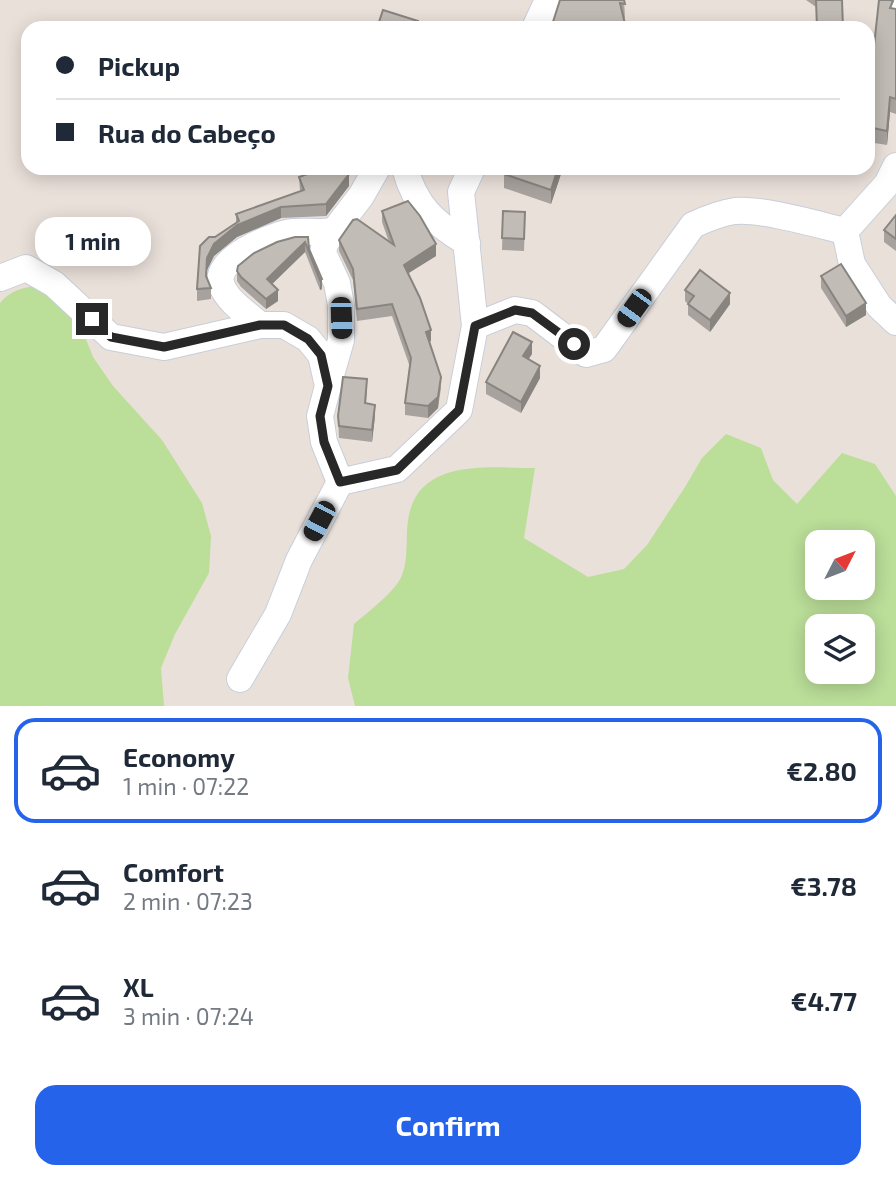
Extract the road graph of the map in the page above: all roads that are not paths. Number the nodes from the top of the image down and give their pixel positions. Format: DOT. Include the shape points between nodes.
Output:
graph roads {
  1 [pos="548,0"];
  2 [pos="537,21"];
  3 [pos="896,166"];
  4 [pos="373,175"];
  5 [pos="407,175"];
  6 [pos="469,175"];
  7 [pos="332,231"];
  8 [pos="845,231"];
  9 [pos="467,243"];
  10 [pos="0,278"];
  11 [pos="896,322"];
  12 [pos="260,325"];
  13 [pos="475,326"];
  14 [pos="328,386"];
  15 [pos="340,482"];
  16 [pos="240,678"];
  1 -- 2 [label="street"];
  3 -- 8 [label="street" via="887,184"];
  4 -- 7 [label="street"];
  5 -- 9 [label="street" via="424,212"];
  6 -- 9 [label="street" via="461,192"];
  7 -- 12 [label="street" via="292,232 236,254 223,269 223,289"];
  7 -- 14 [label="street" via="323,253 337,283 341,333"];
  8 -- 11 [label="street" via="852,264 879,306"];
  8 -- 13 [label="street" via="737,211 693,225 604,349 586,354 532,313 515,310"];
  9 -- 13 [label="street"];
  10 -- 12 [label="street" via="26,268 54,284 111,337 164,347"];
  12 -- 14 [label="street" via="284,325 308,339 321,355"];
  13 -- 15 [label="street" via="459,410 397,470"];
  14 -- 15 [label="street" via="320,416 324,442"];
  15 -- 16 [label="street" via="299,560 278,614"];
}
